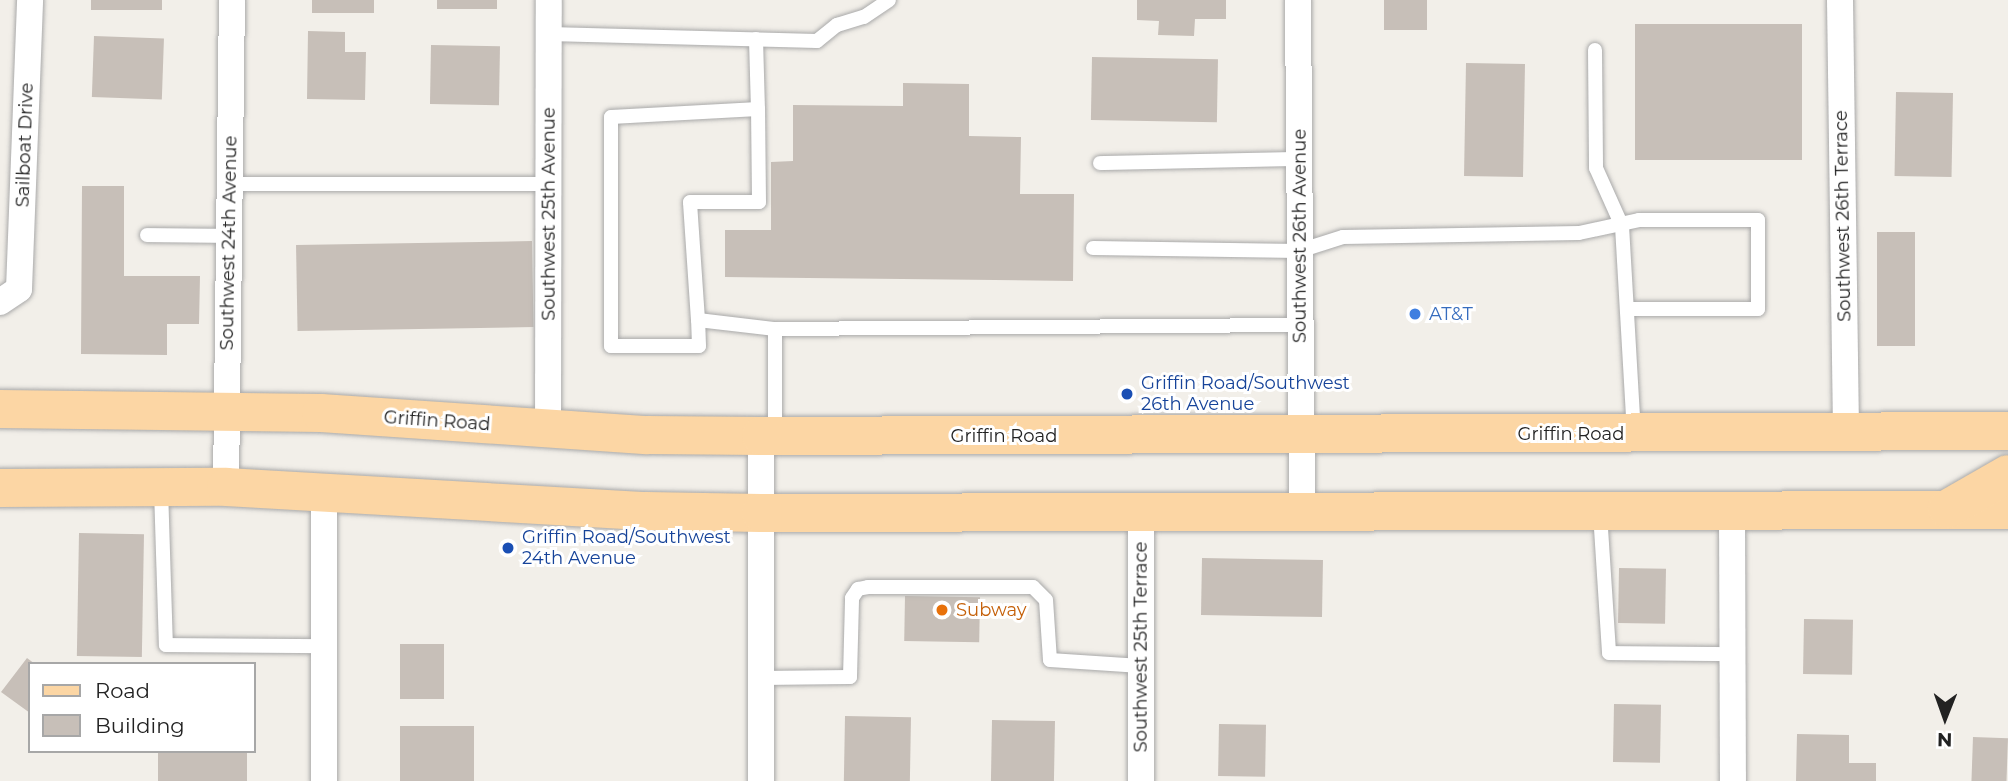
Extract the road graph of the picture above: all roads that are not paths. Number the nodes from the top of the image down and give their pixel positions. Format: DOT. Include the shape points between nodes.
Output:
graph roads {
  1 [pos="30,0"];
  2 [pos="232,0"];
  3 [pos="549,0"];
  4 [pos="889,0"];
  5 [pos="1298,0"];
  6 [pos="1840,0"];
  7 [pos="549,34"];
  8 [pos="756,39"];
  9 [pos="1595,50"];
  10 [pos="758,109"];
  11 [pos="1299,159"];
  12 [pos="1100,163"];
  13 [pos="230,184"];
  14 [pos="549,184"];
  15 [pos="1622,226"];
  16 [pos="147,235"];
  17 [pos="230,236"];
  18 [pos="1093,248"];
  19 [pos="1299,251"];
  20 [pos="10,296"];
  21 [pos="1627,309"];
  22 [pos="698,320"];
  23 [pos="1300,324"];
  24 [pos="775,329"];
  25 [pos="0,409"];
  26 [pos="227,410"];
  27 [pos="548,429"];
  28 [pos="2008,431"];
  29 [pos="1846,432"];
  30 [pos="1634,433"];
  31 [pos="1301,435"];
  32 [pos="768,436"];
  33 [pos="2008,474"];
  34 [pos="161,487"];
  35 [pos="226,487"];
  36 [pos="0,488"];
  37 [pos="324,490"];
  38 [pos="1945,510"];
  39 [pos="2008,510"];
  40 [pos="1732,511"];
  41 [pos="1600,512"];
  42 [pos="761,513"];
  43 [pos="1141,513"];
  44 [pos="1302,514"];
  45 [pos="324,646"];
  46 [pos="1733,654"];
  47 [pos="1141,666"];
  48 [pos="761,678"];
  49 [pos="324,781"];
  50 [pos="761,781"];
  51 [pos="1141,781"];
  52 [pos="1733,781"];
  1 -- 20 [label="street, Sailboat Drive"];
  2 -- 13 [label="street, Southwest 24th Avenue"];
  3 -- 7 [label="street, Southwest 25th Avenue"];
  4 -- 8 [label="lane" via="864,17 837,25 817,41"];
  5 -- 11 [label="street, Southwest 26th Avenue"];
  6 -- 29 [label="street, Southwest 26th Terrace"];
  7 -- 8 [label="lane"];
  7 -- 14 [label="street, Southwest 25th Avenue"];
  8 -- 10 [label="lane"];
  9 -- 15 [label="lane" via="1595,168"];
  10 -- 22 [label="lane" via="759,202 690,202"];
  10 -- 22 [label="lane" via="611,117 611,346 699,346"];
  11 -- 12 [label="lane"];
  11 -- 19 [label="street, Southwest 26th Avenue"];
  13 -- 14 [label="lane"];
  13 -- 17 [label="street, Southwest 24th Avenue"];
  14 -- 27 [label="street, Southwest 25th Avenue"];
  15 -- 19 [label="lane" via="1579,233 1343,237"];
  15 -- 21 [label="lane"];
  15 -- 21 [label="lane" via="1639,220 1758,220 1758,309"];
  16 -- 17 [label="lane"];
  17 -- 26 [label="street, Southwest 24th Avenue"];
  18 -- 19 [label="lane"];
  19 -- 23 [label="street, Southwest 26th Avenue"];
  21 -- 30 [label="lane"];
  22 -- 24 [label="lane"];
  23 -- 24 [label="lane"];
  23 -- 31 [label="street, Southwest 26th Avenue"];
  24 -- 32 [label="lane"];
  25 -- 26 [label="main road, Griffin Road"];
  26 -- 27 [label="main road, Griffin Road"];
  26 -- 35 [label="street, Southwest 24th Avenue"];
  27 -- 32 [label="main road, Griffin Road"];
  28 -- 29 [label="main road, Griffin Road"];
  29 -- 30 [label="main road, Griffin Road"];
  30 -- 31 [label="main road, Griffin Road"];
  31 -- 32 [label="main road, Griffin Road"];
  31 -- 44 [label="street, Southwest 26th Avenue"];
  32 -- 42 [label="street"];
  33 -- 38 [label="main road"];
  34 -- 35 [label="main road"];
  34 -- 36 [label="main road"];
  34 -- 45 [label="lane" via="166,645"];
  35 -- 37 [label="main road"];
  37 -- 42 [label="main road" via="646,511"];
  37 -- 45 [label="street"];
  38 -- 39 [label="main road"];
  38 -- 40 [label="main road"];
  40 -- 41 [label="main road"];
  40 -- 46 [label="street"];
  41 -- 44 [label="main road"];
  41 -- 46 [label="lane" via="1609,653"];
  42 -- 43 [label="main road"];
  42 -- 48 [label="street"];
  43 -- 44 [label="main road"];
  43 -- 47 [label="street, Southwest 25th Terrace"];
  45 -- 49 [label="street"];
  46 -- 52 [label="street"];
  47 -- 48 [label="lane" via="1058,664 1051,660 1046,600 1033,587 869,587 858,589 852,598 850,677"];
  47 -- 51 [label="street, Southwest 25th Terrace"];
  48 -- 50 [label="street"];
}
